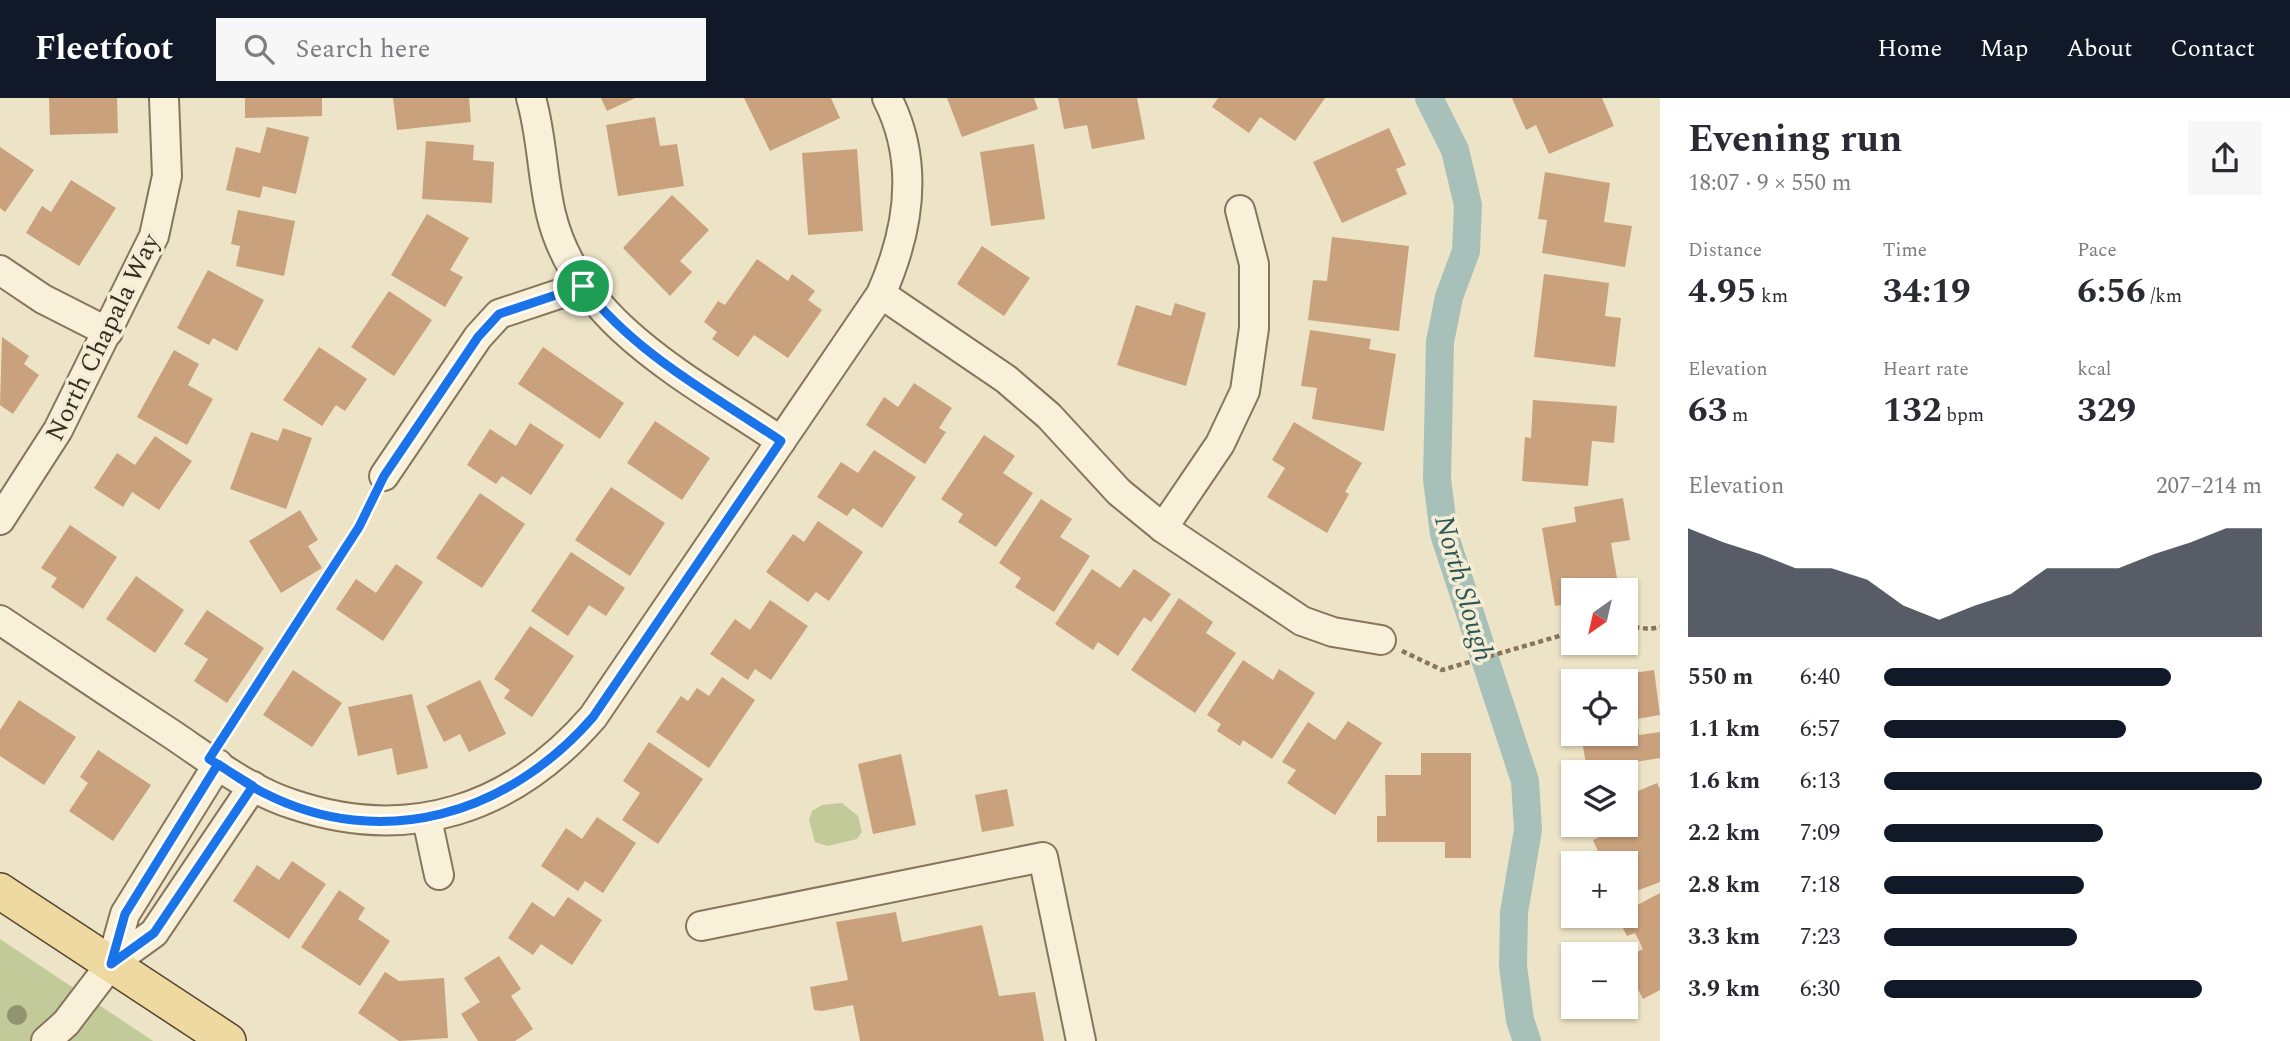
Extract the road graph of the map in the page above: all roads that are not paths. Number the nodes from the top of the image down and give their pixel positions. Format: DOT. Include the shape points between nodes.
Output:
graph roads {
  1 [pos="164,98"];
  2 [pos="531,98"];
  3 [pos="887,98"];
  4 [pos="1240,210"];
  5 [pos="0,270"];
  6 [pos="583,286"];
  7 [pos="881,294"];
  8 [pos="108,332"];
  9 [pos="781,441"];
  10 [pos="384,476"];
  11 [pos="0,520"];
  12 [pos="1163,528"];
  13 [pos="0,620"];
  14 [pos="1381,640"];
  15 [pos="214,762"];
  16 [pos="253,786"];
  17 [pos="427,819"];
  18 [pos="439,875"];
  19 [pos="0,891"];
  20 [pos="701,926"];
  21 [pos="111,964"];
  22 [pos="46,1041"];
  23 [pos="228,1041"];
  24 [pos="1081,1041"];
  1 -- 8 [label="street, North Chapala Way" via="167,176 162,206 142,264"];
  2 -- 6 [label="street" via="551,214 560,243"];
  3 -- 7 [label="street" via="907,164 908,197 903,235"];
  4 -- 12 [label="street" via="1254,264 1254,328 1245,391 1220,444"];
  5 -- 8 [label="street" via="43,299"];
  6 -- 9 [label="street" via="602,311 647,350"];
  6 -- 10 [label="street" via="499,314 478,337"];
  7 -- 9 [label="street"];
  7 -- 12 [label="street" via="1006,379 1049,416 1119,492"];
  8 -- 11 [label="street, North Chapala Way" via="58,430"];
  9 -- 17 [label="street" via="593,717 572,741 534,773 499,793"];
  12 -- 14 [label="street" via="1302,621"];
  13 -- 15 [label="street"];
  15 -- 16 [label="street"];
  15 -- 21 [label="street" via="125,914"];
  16 -- 17 [label="street" via="319,812 379,820"];
  16 -- 21 [label="street" via="154,933"];
  17 -- 18 [label="street"];
  19 -- 21 [label="main road"];
  20 -- 24 [label="street" via="1043,857"];
  21 -- 22 [label="street" via="66,1023"];
  21 -- 23 [label="main road"];
}
